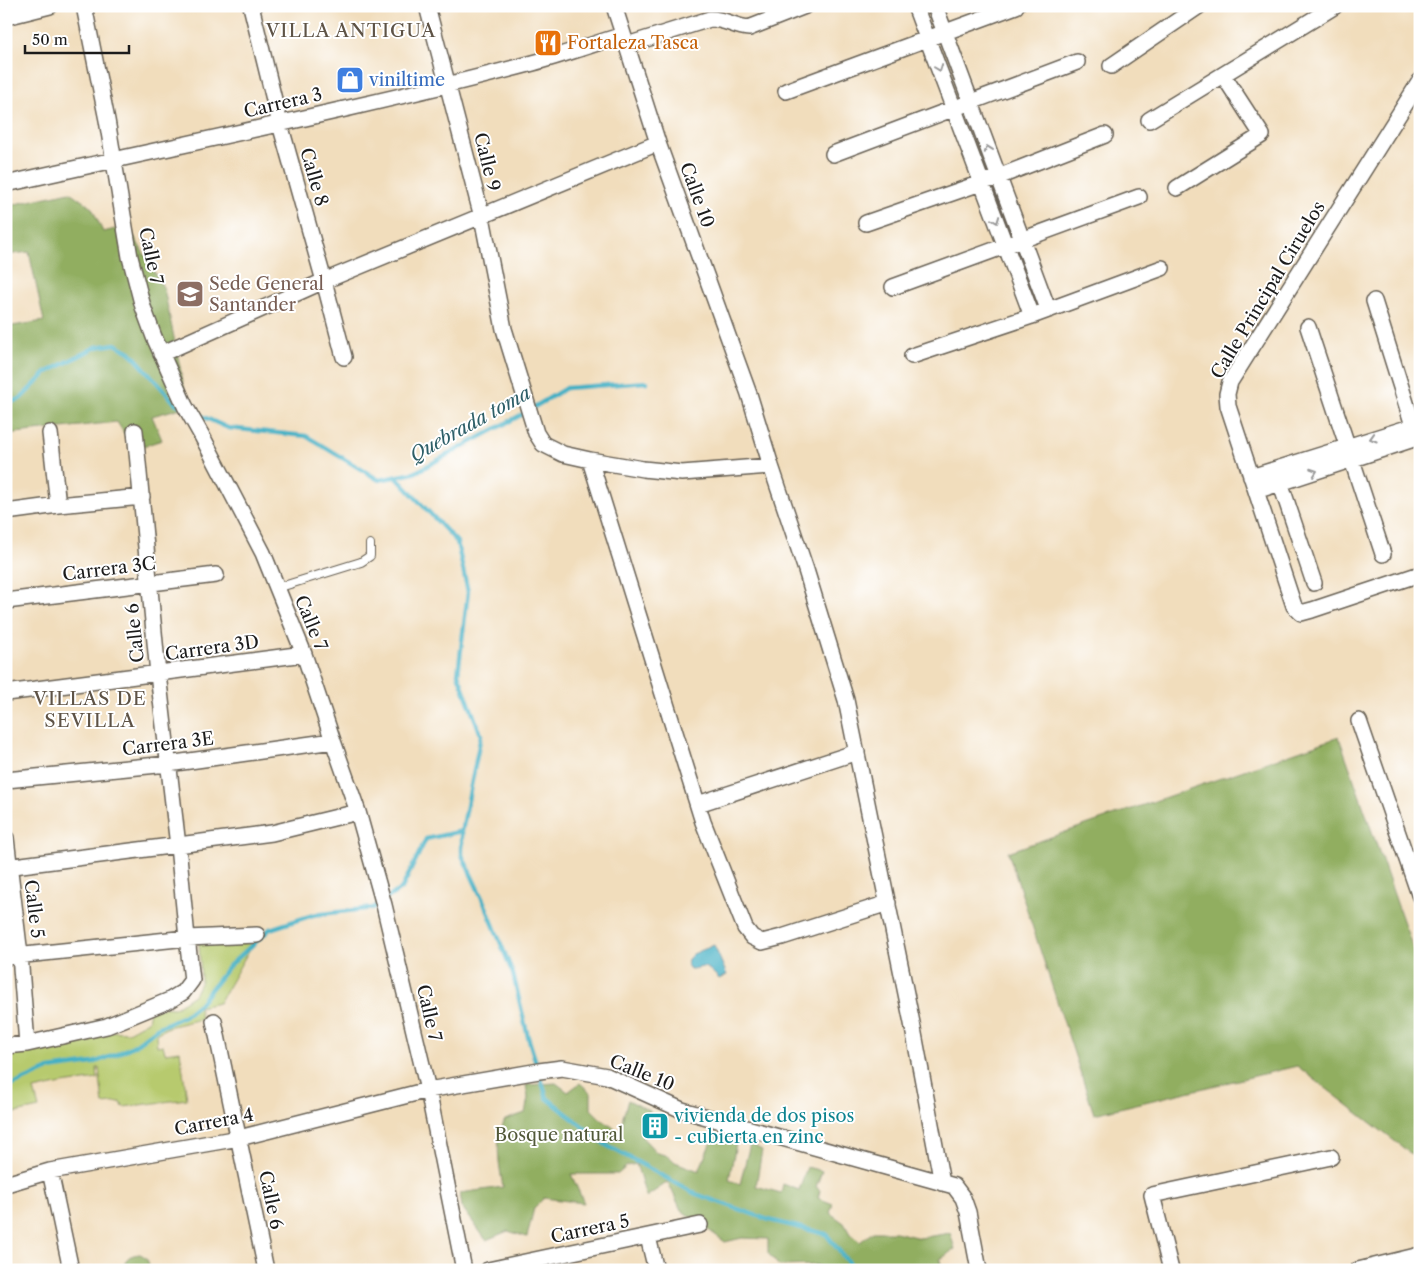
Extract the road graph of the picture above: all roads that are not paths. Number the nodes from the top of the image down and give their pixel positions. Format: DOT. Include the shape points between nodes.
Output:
graph roads {
  1 [pos="50,6"];
  2 [pos="84,6"];
  3 [pos="251,6"];
  4 [pos="427,6"];
  5 [pos="614,6"];
  6 [pos="805,6"];
  7 [pos="916,6"];
  8 [pos="935,6"];
  9 [pos="1016,6"];
  10 [pos="1199,6"];
  11 [pos="1328,8"];
  12 [pos="6,18"];
  13 [pos="944,33"];
  14 [pos="928,39"];
  15 [pos="625,40"];
  16 [pos="1077,62"];
  17 [pos="1110,66"];
  18 [pos="1223,75"];
  19 [pos="1420,81"];
  20 [pos="448,84"];
  21 [pos="786,91"];
  22 [pos="971,103"];
  23 [pos="954,109"];
  24 [pos="1149,120"];
  25 [pos="280,124"];
  26 [pos="1105,135"];
  27 [pos="658,143"];
  28 [pos="834,154"];
  29 [pos="114,160"];
  30 [pos="998,177"];
  31 [pos="982,183"];
  32 [pos="6,184"];
  33 [pos="1177,188"];
  34 [pos="1139,197"];
  35 [pos="482,217"];
  36 [pos="866,223"];
  37 [pos="1022,240"];
  38 [pos="1006,246"];
  39 [pos="1162,268"];
  40 [pos="324,281"];
  41 [pos="893,287"];
  42 [pos="1374,301"];
  43 [pos="1048,309"];
  44 [pos="1032,316"];
  45 [pos="1308,327"];
  46 [pos="161,354"];
  47 [pos="912,356"];
  48 [pos="344,358"];
  49 [pos="135,431"];
  50 [pos="50,433"];
  51 [pos="1418,434"];
  52 [pos="1349,453"];
  53 [pos="590,460"];
  54 [pos="771,466"];
  55 [pos="1278,476"];
  56 [pos="1254,484"];
  57 [pos="142,497"];
  58 [pos="58,505"];
  59 [pos="6,512"];
  60 [pos="370,544"];
  61 [pos="1382,554"];
  62 [pos="1420,574"];
  63 [pos="216,575"];
  64 [pos="149,583"];
  65 [pos="1314,583"];
  66 [pos="277,588"];
  67 [pos="6,601"];
  68 [pos="304,654"];
  69 [pos="158,674"];
  70 [pos="6,694"];
  71 [pos="1359,721"];
  72 [pos="333,742"];
  73 [pos="856,752"];
  74 [pos="168,764"];
  75 [pos="6,780"];
  76 [pos="698,804"];
  77 [pos="358,812"];
  78 [pos="6,838"];
  79 [pos="178,846"];
  80 [pos="8,867"];
  81 [pos="1416,870"];
  82 [pos="1420,897"];
  83 [pos="888,903"];
  84 [pos="257,935"];
  85 [pos="187,938"];
  86 [pos="13,956"];
  87 [pos="214,1021"];
  88 [pos="27,1044"];
  89 [pos="6,1046"];
  90 [pos="428,1090"];
  91 [pos="239,1138"];
  92 [pos="1331,1157"];
  93 [pos="50,1171"];
  94 [pos="942,1183"];
  95 [pos="6,1184"];
  96 [pos="700,1225"];
  97 [pos="648,1237"];
  98 [pos="1420,1255"];
  99 [pos="71,1270"];
  100 [pos="266,1270"];
  101 [pos="464,1270"];
  102 [pos="488,1270"];
  103 [pos="656,1270"];
  104 [pos="979,1270"];
  105 [pos="1171,1270"];
  106 [pos="1359,1270"];
  1 -- 12 [label="street"];
  2 -- 29 [label="street, Calle 7"];
  3 -- 25 [label="street, Calle 8"];
  4 -- 20 [label="street, Calle 9"];
  5 -- 15 [label="street, Calle 10"];
  6 -- 15 [label="street, Carrera 3" via="749,28 710,19"];
  7 -- 14 [label="street"];
  8 -- 13 [label="street"];
  9 -- 13 [label="street"];
  10 -- 17 [label="street"];
  11 -- 18 [label="street"];
  13 -- 14 [label="street"];
  13 -- 22 [label="street"];
  14 -- 21 [label="street"];
  14 -- 23 [label="street, one-way"];
  15 -- 20 [label="street, Carrera 3"];
  15 -- 27 [label="street, Calle 10"];
  16 -- 22 [label="street"];
  18 -- 24 [label="street"];
  18 -- 33 [label="street" via="1262,135"];
  19 -- 56 [label="street, Calle Principal Ciruelos" via="1230,382 1226,394 1228,406"];
  20 -- 25 [label="street, Carrera 3"];
  20 -- 35 [label="street, Calle 9"];
  22 -- 23 [label="street"];
  30 -- 22 [label="street, one-way"];
  23 -- 28 [label="street"];
  23 -- 31 [label="street"];
  25 -- 29 [label="street, Carrera 3"];
  25 -- 40 [label="street, Calle 8"];
  26 -- 30 [label="street"];
  27 -- 35 [label="street"];
  27 -- 54 [label="street, Calle 10" via="749,394"];
  29 -- 32 [label="street, Carrera 3"];
  29 -- 46 [label="street, Calle 7" via="130,257 143,307"];
  30 -- 31 [label="street"];
  30 -- 37 [label="street"];
  31 -- 36 [label="street"];
  31 -- 38 [label="street, one-way"];
  34 -- 37 [label="street"];
  35 -- 40 [label="street"];
  35 -- 53 [label="street, Calle 9" via="504,329 536,433 543,444 563,454"];
  37 -- 38 [label="street"];
  37 -- 43 [label="street"];
  38 -- 41 [label="street"];
  38 -- 44 [label="street"];
  39 -- 43 [label="street"];
  40 -- 46 [label="street"];
  40 -- 48 [label="street, Calle 8"];
  42 -- 51 [label="street"];
  43 -- 44 [label="street"];
  44 -- 47 [label="street"];
  45 -- 52 [label="street"];
  46 -- 66 [label="street, Calle 7" via="263,553"];
  49 -- 57 [label="street, Calle 6"];
  50 -- 58 [label="street"];
  51 -- 52 [label="street"];
  52 -- 55 [label="street"];
  52 -- 61 [label="street"];
  53 -- 54 [label="street" via="682,473"];
  53 -- 76 [label="street"];
  54 -- 73 [label="street, Calle 10" via="843,691"];
  55 -- 56 [label="street"];
  55 -- 65 [label="street"];
  56 -- 62 [label="street, Calle Principal Ciruelos" via="1294,606 1301,613"];
  57 -- 58 [label="street"];
  57 -- 64 [label="street, Calle 6"];
  58 -- 59 [label="street"];
  60 -- 66 [label="lane" via="370,556 361,562"];
  63 -- 64 [label="street, Carrera 3C"];
  64 -- 67 [label="street, Carrera 3C"];
  64 -- 69 [label="street, Calle 6"];
  66 -- 68 [label="street, Calle 7"];
  68 -- 69 [label="street, Carrera 3D"];
  68 -- 72 [label="street, Calle 7"];
  69 -- 70 [label="street, Carrera 3D"];
  69 -- 74 [label="street, Calle 6"];
  71 -- 81 [label="street"];
  72 -- 74 [label="street, Carrera 3E"];
  72 -- 77 [label="street, Calle 7"];
  73 -- 76 [label="street"];
  73 -- 83 [label="street, Calle 10"];
  74 -- 75 [label="street, Carrera 3E"];
  74 -- 79 [label="street, Calle 6"];
  76 -- 83 [label="street" via="745,928 752,937 762,942 772,940"];
  77 -- 79 [label="street" via="272,833"];
  77 -- 90 [label="street, Calle 7" via="384,905"];
  78 -- 80 [label="street, Calle 5"];
  79 -- 80 [label="street"];
  79 -- 85 [label="street, Calle 6"];
  80 -- 86 [label="street, Calle 5"];
  81 -- 82 [label="street"];
  83 -- 94 [label="street, Calle 10"];
  84 -- 85 [label="street"];
  85 -- 86 [label="street"];
  85 -- 88 [label="street, Calle 6" via="192,980 183,992 107,1026"];
  86 -- 88 [label="street, Calle 5"];
  87 -- 91 [label="street, Calle 6"];
  88 -- 89 [label="street"];
  90 -- 91 [label="street, Carrera 4"];
  90 -- 94 [label="street, Calle 10" via="562,1068 607,1076 682,1110"];
  90 -- 101 [label="street, Calle 7"];
  91 -- 93 [label="street, Carrera 4"];
  91 -- 100 [label="street, Calle 6"];
  92 -- 105 [label="street" via="1152,1195"];
  93 -- 95 [label="street, Carrera 4"];
  93 -- 99 [label="street"];
  94 -- 104 [label="street, Calle 10" via="954,1186 963,1198"];
  96 -- 97 [label="street, Carrera 5"];
  97 -- 102 [label="street, Carrera 5"];
  97 -- 103 [label="street"];
  98 -- 106 [label="street"];
}
